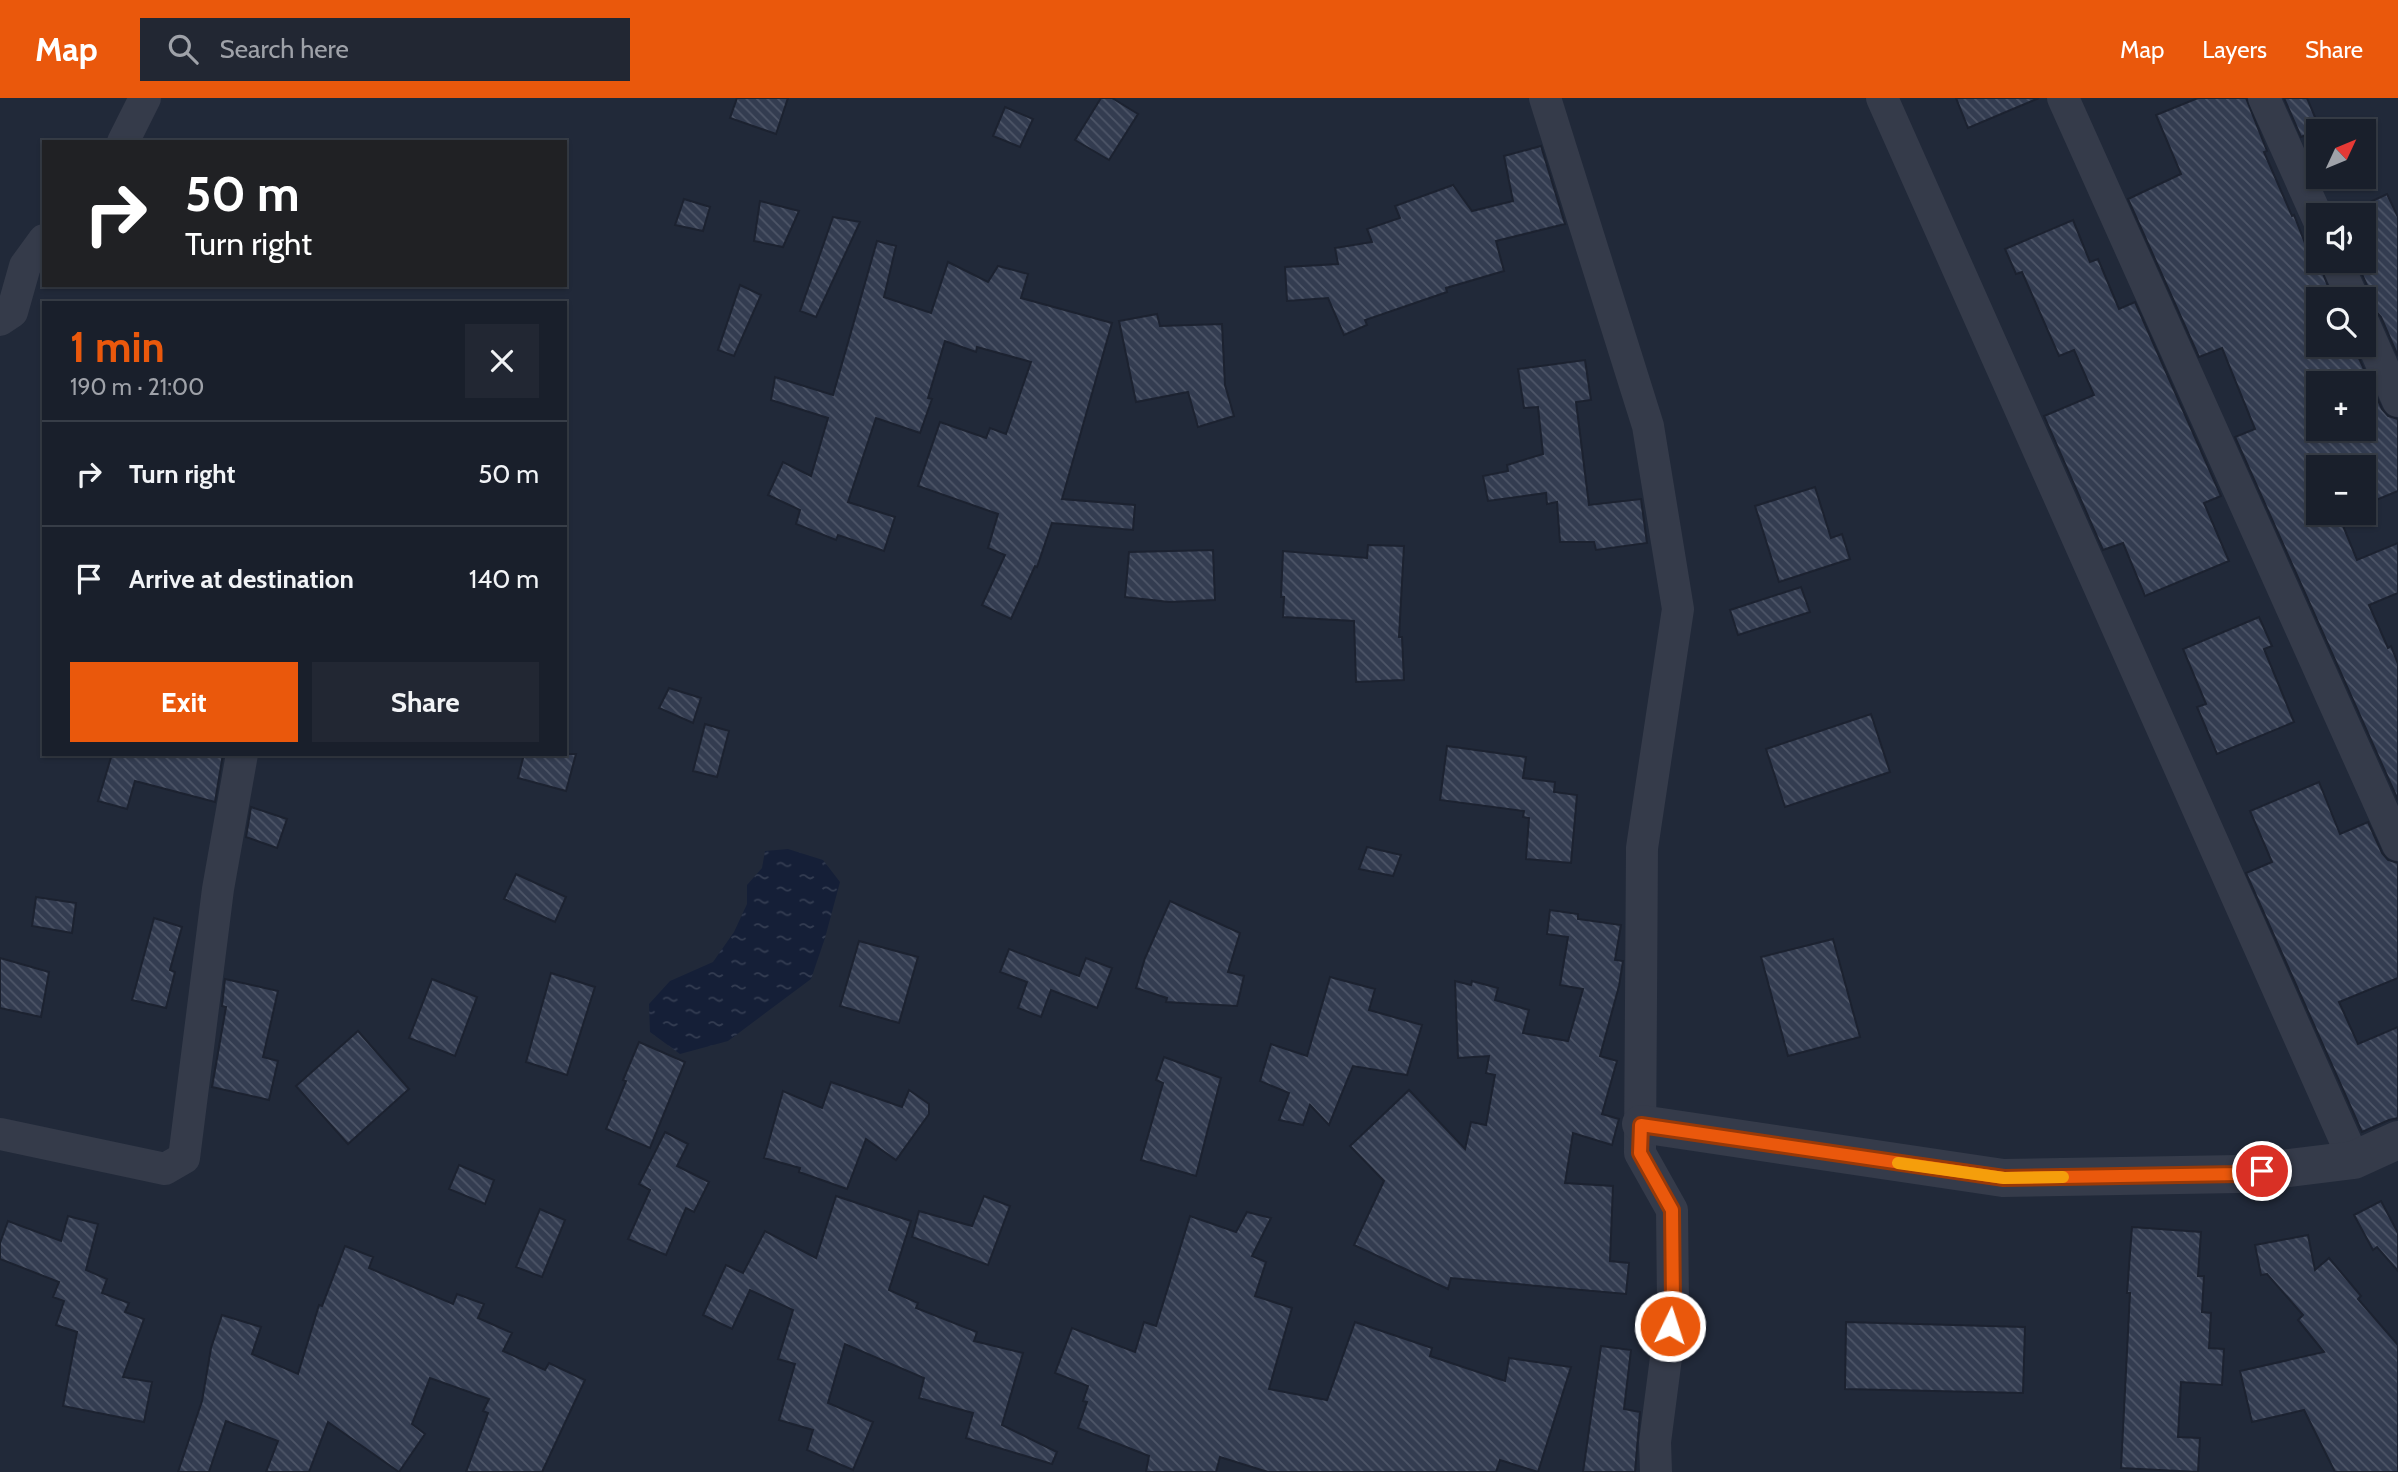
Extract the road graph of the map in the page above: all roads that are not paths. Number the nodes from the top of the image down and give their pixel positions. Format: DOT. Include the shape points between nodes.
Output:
graph roads {
  1 [pos="145,98"];
  2 [pos="1545,98"];
  3 [pos="1882,98"];
  4 [pos="2063,98"];
  5 [pos="2264,98"];
  6 [pos="124,140"];
  7 [pos="2311,203"];
  8 [pos="42,243"];
  9 [pos="0,320"];
  10 [pos="2376,351"];
  11 [pos="2398,401"];
  12 [pos="242,756"];
  13 [pos="2398,845"];
  14 [pos="1641,1125"];
  15 [pos="0,1134"];
  16 [pos="2398,1140"];
  17 [pos="2354,1160"];
  18 [pos="1656,1472"];
  1 -- 6 [label="street"];
  2 -- 14 [label="street" via="1648,426 1678,609 1642,848"];
  3 -- 17 [label="street"];
  4 -- 13 [label="street"];
  5 -- 7 [label="street"];
  8 -- 9 [label="street" via="25,266 12,312"];
  10 -- 11 [label="street"];
  12 -- 15 [label="street" via="218,890 184,1158 165,1169"];
  14 -- 17 [label="street" via="2004,1178 2239,1174"];
  14 -- 18 [label="street" via="1640,1153 1672,1210 1673,1304 1655,1443"];
  16 -- 17 [label="street"];
}
